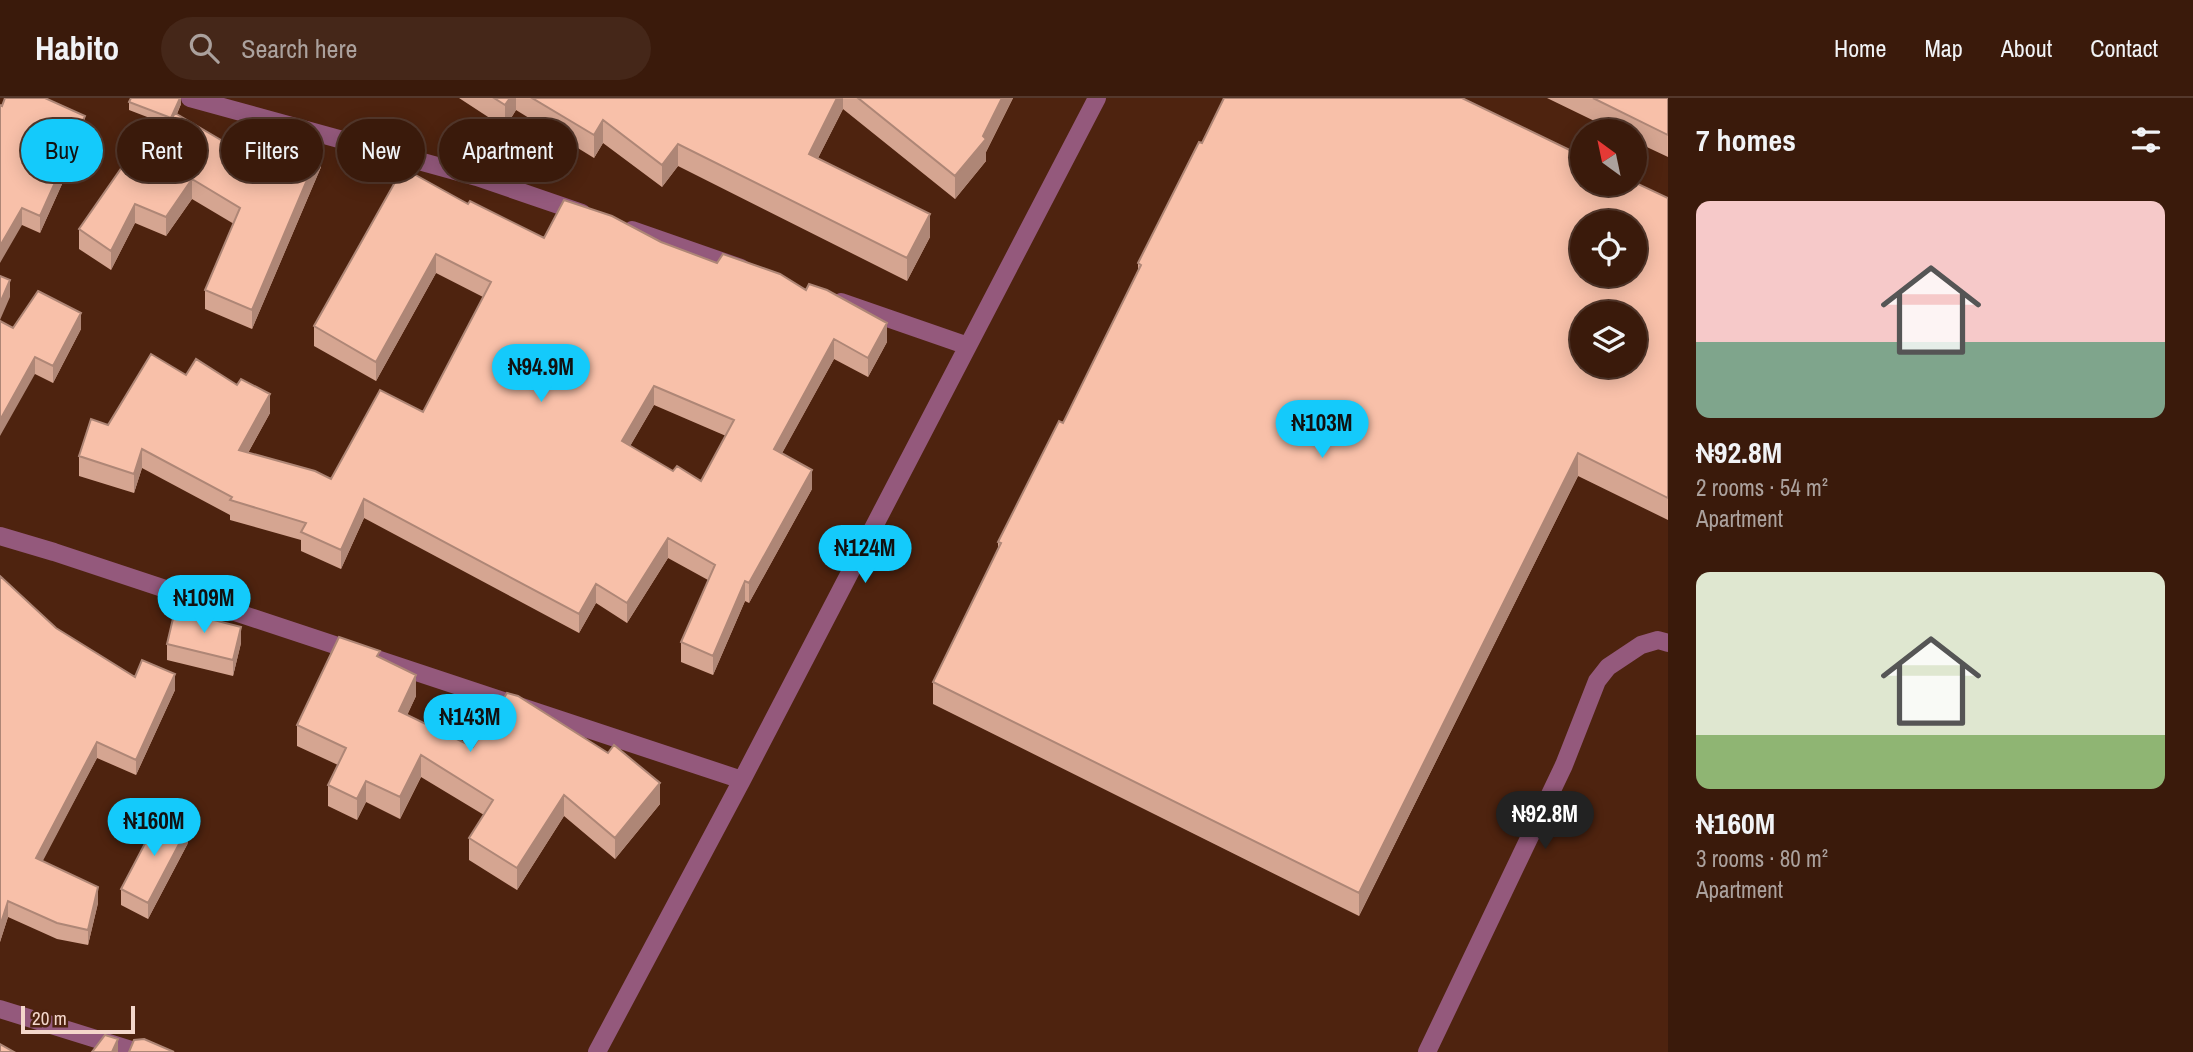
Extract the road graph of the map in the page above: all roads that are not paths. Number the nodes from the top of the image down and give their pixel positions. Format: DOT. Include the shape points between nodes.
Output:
graph roads {
  1 [pos="190,98"];
  2 [pos="1097,98"];
  3 [pos="593,217"];
  4 [pos="619,226"];
  5 [pos="761,275"];
  6 [pos="825,297"];
  7 [pos="968,346"];
  8 [pos="0,536"];
  9 [pos="1668,643"];
  10 [pos="742,780"];
  11 [pos="0,1009"];
  12 [pos="138,1052"];
  13 [pos="597,1052"];
  14 [pos="1427,1052"];
  1 -- 3 [label="street" via="477,177"];
  2 -- 7 [label="street"];
  4 -- 5 [label="street"];
  6 -- 7 [label="street"];
  7 -- 10 [label="street"];
  8 -- 10 [label="street"];
  9 -- 14 [label="street" via="1658,640 1642,645 1608,667 1597,681 1564,765"];
  10 -- 13 [label="street"];
  11 -- 12 [label="street"];
}
